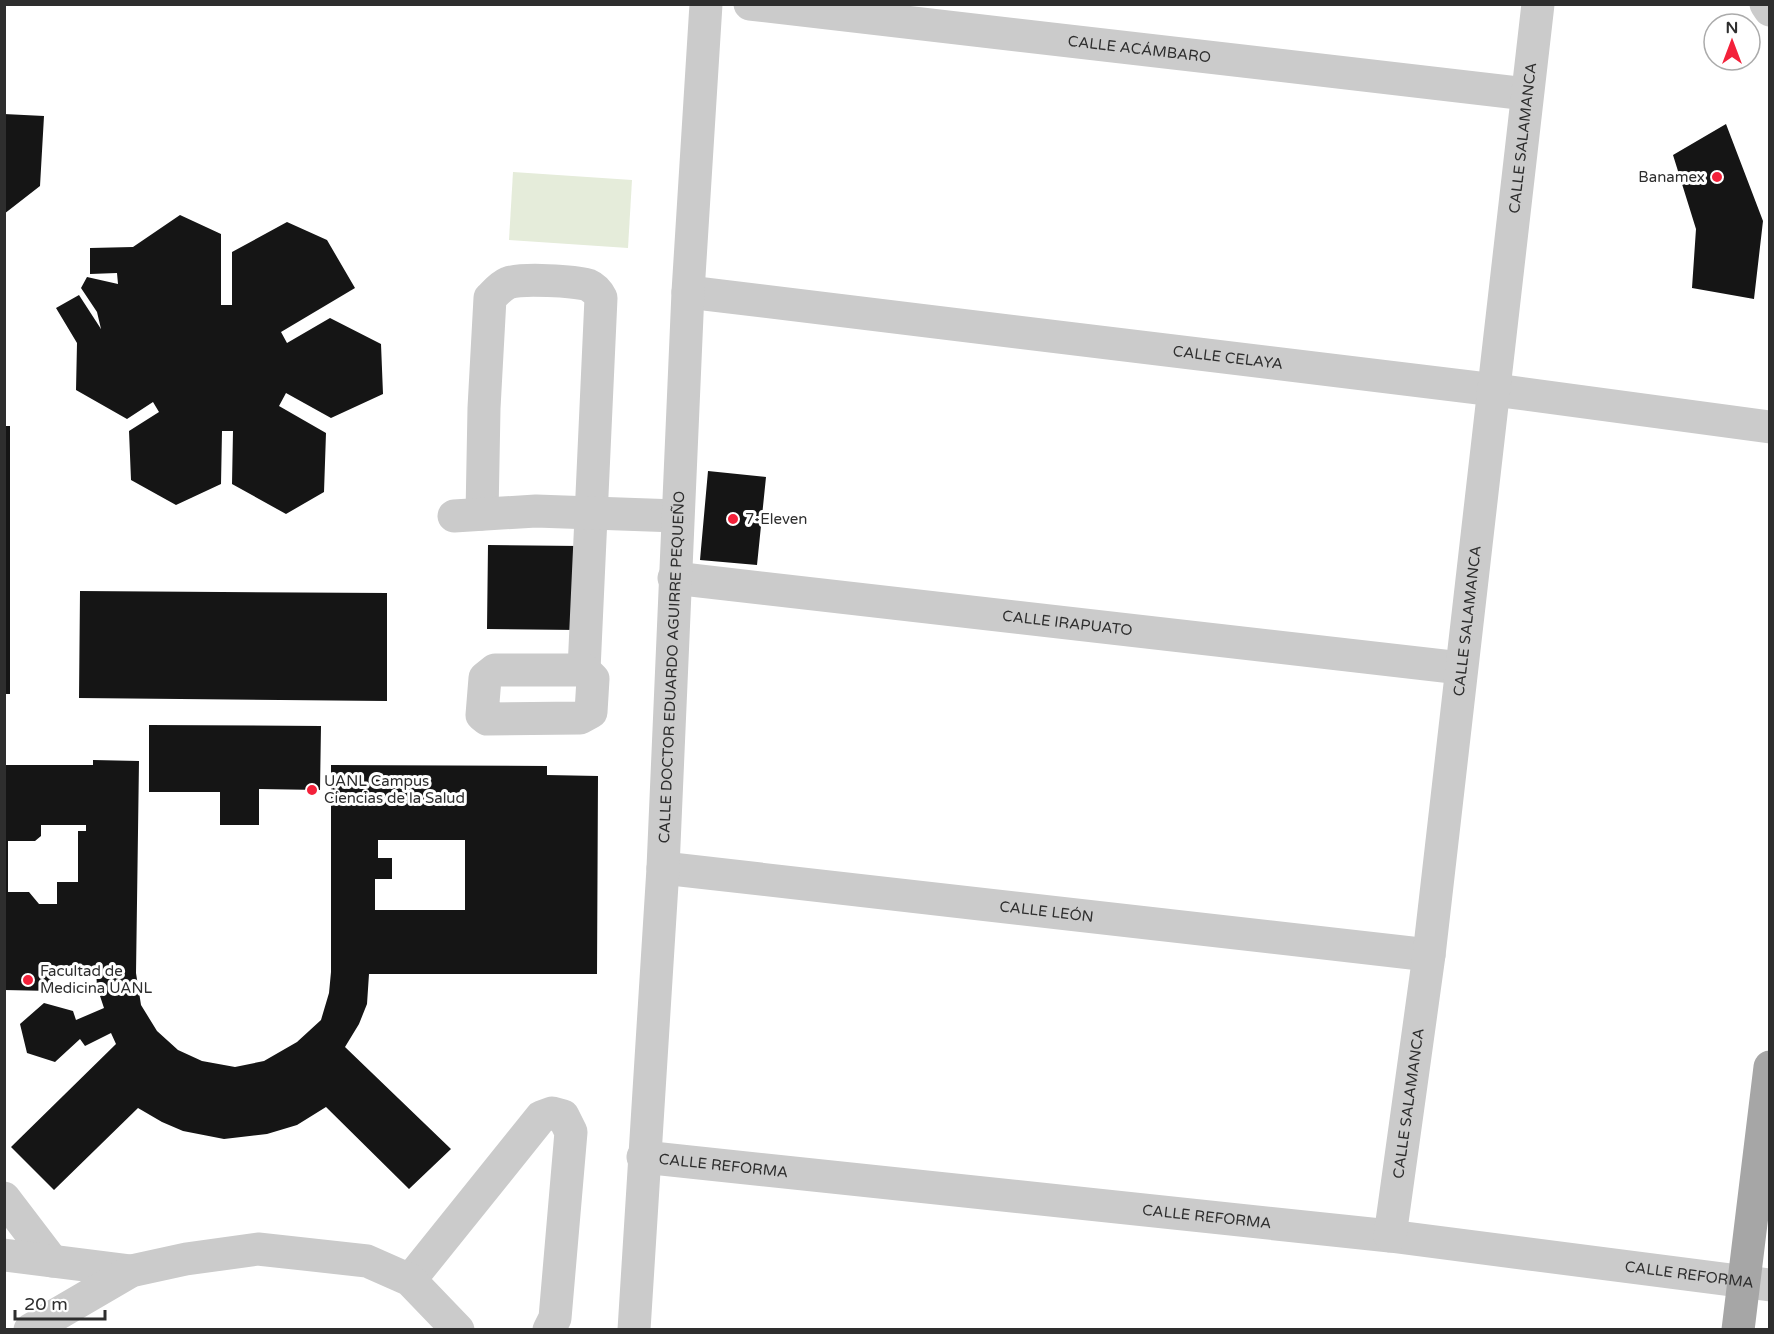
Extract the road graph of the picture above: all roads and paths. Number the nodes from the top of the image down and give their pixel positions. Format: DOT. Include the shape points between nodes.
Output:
graph roads {
  1 [pos="706,4"];
  2 [pos="750,4"];
  3 [pos="1538,4"];
  4 [pos="1766,4"];
  5 [pos="1770,10"];
  6 [pos="1527,94"];
  7 [pos="688,292"];
  8 [pos="1495,390"];
  9 [pos="1770,427"];
  10 [pos="592,513"];
  11 [pos="677,516"];
  12 [pos="674,578"];
  13 [pos="1461,668"];
  14 [pos="584,670"];
  15 [pos="663,868"];
  16 [pos="1429,955"];
  17 [pos="1770,1067"];
  18 [pos="644,1157"];
  19 [pos="4,1198"];
  20 [pos="1390,1236"];
  21 [pos="4,1255"];
  22 [pos="52,1261"];
  23 [pos="130,1271"];
  24 [pos="410,1280"];
  25 [pos="1757,1284"];
  26 [pos="30,1329"];
  27 [pos="458,1329"];
  28 [pos="549,1329"];
  29 [pos="634,1329"];
  30 [pos="1738,1329"];
  1 -- 7 [label="street, CALLE DOCTOR EDUARDO AGUIRRE PEQUEÑO"];
  2 -- 6 [label="street, CALLE ACÁMBARO"];
  3 -- 6 [label="street, CALLE SALAMANCA"];
  4 -- 5 [label="street"];
  6 -- 8 [label="street, CALLE SALAMANCA"];
  7 -- 8 [label="street, CALLE CELAYA"];
  7 -- 11 [label="street, CALLE DOCTOR EDUARDO AGUIRRE PEQUEÑO"];
  8 -- 9 [label="street, CALLE CELAYA"];
  8 -- 13 [label="street, CALLE SALAMANCA"];
  10 -- 10 [label="street" via="468,515 484,408 490,298 510,282 588,286 601,298"];
  10 -- 11 [label="street"];
  10 -- 14 [label="street"];
  11 -- 12 [label="street, CALLE DOCTOR EDUARDO AGUIRRE PEQUEÑO"];
  12 -- 13 [label="street, CALLE IRAPUATO"];
  12 -- 15 [label="street, CALLE DOCTOR EDUARDO AGUIRRE PEQUEÑO"];
  13 -- 16 [label="street, CALLE SALAMANCA"];
  15 -- 16 [label="street, CALLE LEÓN"];
  15 -- 18 [label="street, CALLE DOCTOR EDUARDO AGUIRRE PEQUEÑO"];
  16 -- 20 [label="street, CALLE SALAMANCA"];
  17 -- 25 [label="main road"];
  18 -- 20 [label="street, CALLE REFORMA"];
  18 -- 29 [label="street, CALLE DOCTOR EDUARDO AGUIRRE PEQUEÑO"];
  19 -- 22 [label="street"];
  20 -- 25 [label="street, CALLE REFORMA"];
  21 -- 22 [label="street"];
  22 -- 23 [label="street"];
  23 -- 24 [label="street" via="258,1249 368,1261"];
  23 -- 26 [label="street"];
  24 -- 27 [label="street"];
  24 -- 28 [label="street" via="541,1117 552,1113 563,1116 571,1132 555,1318"];
  25 -- 30 [label="main road"];
}
